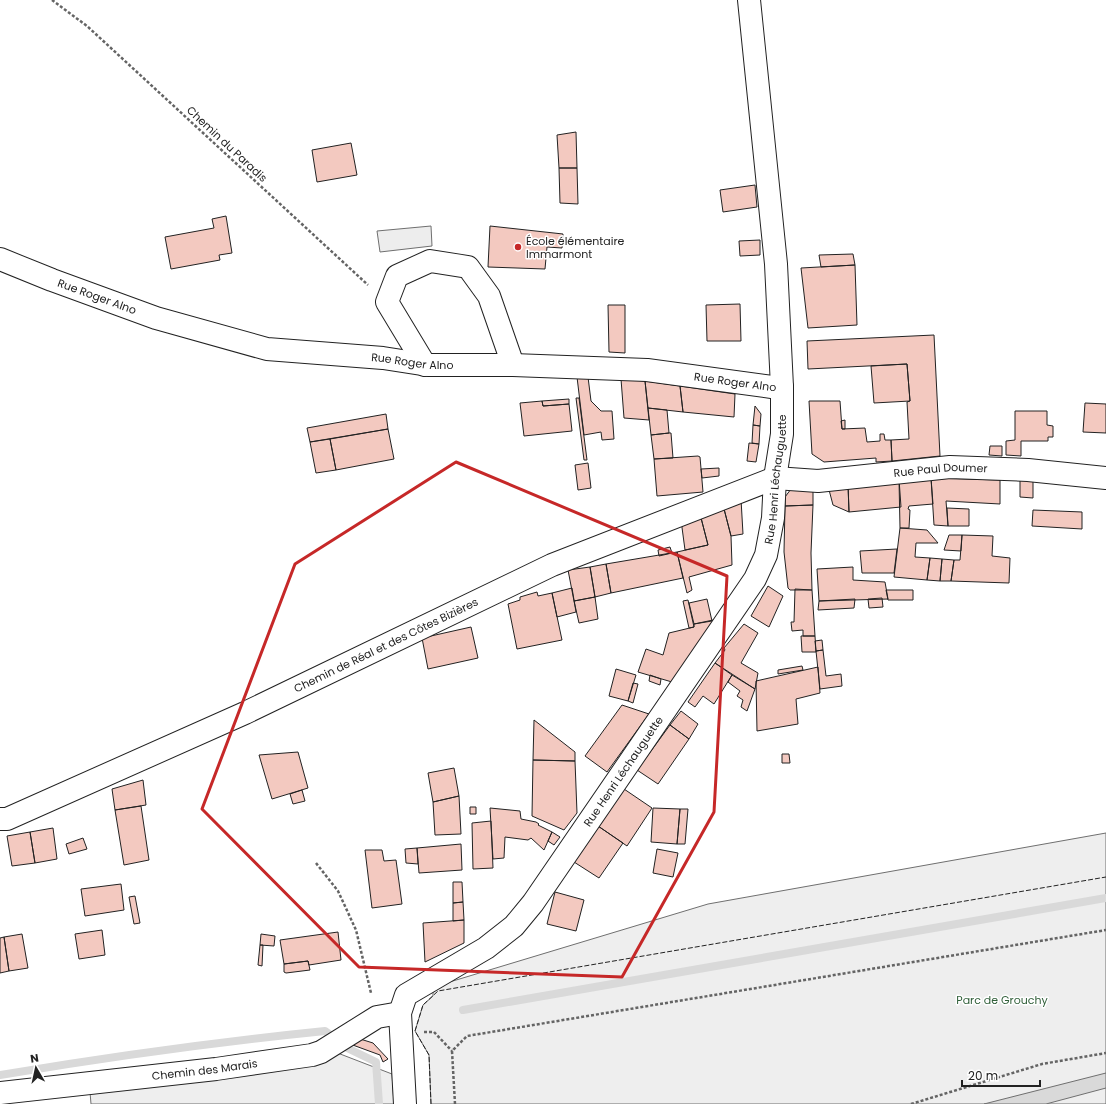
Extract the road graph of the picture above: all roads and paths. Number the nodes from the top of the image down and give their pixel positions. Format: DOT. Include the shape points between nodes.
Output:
graph roads {
  1 [pos="52,0"];
  2 [pos="749,0"];
  3 [pos="0,259"];
  4 [pos="387,302"];
  5 [pos="425,365"];
  6 [pos="513,365"];
  7 [pos="782,387"];
  8 [pos="775,478"];
  9 [pos="1106,478"];
  10 [pos="0,820"];
  11 [pos="316,863"];
  12 [pos="1106,930"];
  13 [pos="400,1013"];
  14 [pos="377,1017"];
  15 [pos="400,1034"];
  16 [pos="452,1050"];
  17 [pos="1106,1054"];
  18 [pos="0,1094"];
  19 [pos="405,1104"];
  20 [pos="455,1104"];
  21 [pos="911,1104"];
  1 -- 4 [label="path, Chemin du Paradis" via="87,26"];
  2 -- 7 [label="street, Rue Henri Léchauguette" via="776,264"];
  3 -- 5 [label="street, Rue Roger Alno" via="156,318 267,349 383,358"];
  4 -- 5 [label="street"];
  4 -- 6 [label="street" via="397,276 430,261 468,267 489,296"];
  5 -- 6 [label="street, Rue Roger Alno"];
  6 -- 7 [label="street, Rue Roger Alno" via="647,370"];
  7 -- 8 [label="street, Rue Henri Léchauguette" via="782,434"];
  8 -- 9 [label="street, Rue Paul Doumer" via="818,481 950,467 1028,470"];
  8 -- 10 [label="street, Chemin de Réal et des Côtes Bizières" via="552,565 246,713"];
  8 -- 13 [label="street, Rue Henri Léchauguette" via="773,518 766,555 755,579 533,903 514,926 486,948 406,995"];
  11 -- 14 [label="path" via="338,891 356,930"];
  12 -- 16 [label="path" via="467,1036"];
  13 -- 14 [label="street, Chemin des Marais"];
  13 -- 15 [label="street, Rue Henri Léchauguette"];
  14 -- 18 [label="street, Chemin des Marais" via="312,1055"];
  15 -- 16 [label="path" via="434,1032"];
  15 -- 19 [label="street, Rue Henri Léchauguette"];
  16 -- 20 [label="path"];
  17 -- 21 [label="path" via="1042,1064"];
}
